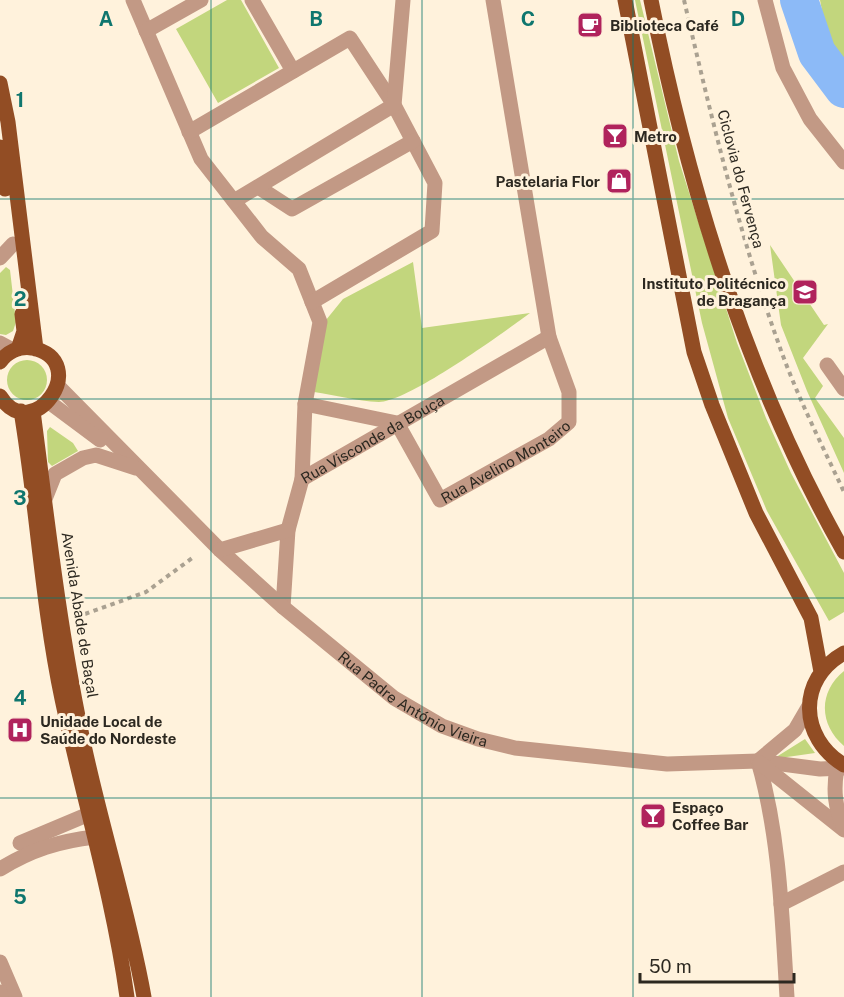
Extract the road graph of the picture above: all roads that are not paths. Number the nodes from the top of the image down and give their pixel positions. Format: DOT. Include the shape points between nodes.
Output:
graph roads {
  1 [pos="133,0"];
  2 [pos="201,0"];
  3 [pos="252,0"];
  4 [pos="403,0"];
  5 [pos="493,0"];
  6 [pos="625,0"];
  7 [pos="651,0"];
  8 [pos="765,0"];
  9 [pos="146,31"];
  10 [pos="293,71"];
  11 [pos="0,83"];
  12 [pos="394,105"];
  13 [pos="189,132"];
  14 [pos="413,141"];
  15 [pos="0,147"];
  16 [pos="844,162"];
  17 [pos="258,187"];
  18 [pos="234,201"];
  19 [pos="13,244"];
  20 [pos="0,258"];
  21 [pos="312,302"];
  22 [pos="549,337"];
  23 [pos="10,347"];
  24 [pos="36,349"];
  25 [pos="0,362"];
  26 [pos="827,365"];
  27 [pos="58,386"];
  28 [pos="844,388"];
  29 [pos="0,396"];
  30 [pos="50,402"];
  31 [pos="305,404"];
  32 [pos="27,411"];
  33 [pos="397,423"];
  34 [pos="138,469"];
  35 [pos="302,479"];
  36 [pos="45,499"];
  37 [pos="288,530"];
  38 [pos="220,550"];
  39 [pos="844,552"];
  40 [pos="283,607"];
  41 [pos="844,653"];
  42 [pos="820,672"];
  43 [pos="809,706"];
  44 [pos="758,761"];
  45 [pos="842,767"];
  46 [pos="89,814"];
  47 [pos="844,829"];
  48 [pos="100,834"];
  49 [pos="22,849"];
  50 [pos="0,869"];
  51 [pos="844,872"];
  52 [pos="781,904"];
  53 [pos="0,962"];
  54 [pos="0,992"];
  55 [pos="1,997"];
  56 [pos="15,997"];
  57 [pos="127,997"];
  58 [pos="144,997"];
  59 [pos="787,997"];
  1 -- 9 [label="street, Rua Visconde da Bouça"];
  2 -- 9 [label="street"];
  3 -- 10 [label="street"];
  4 -- 12 [label="street"];
  5 -- 22 [label="street"];
  6 -- 42 [label="main road" via="694,352 756,513 811,618"];
  7 -- 39 [label="main road" via="713,242 765,388"];
  8 -- 16 [label="street" via="783,68 810,118"];
  9 -- 13 [label="street, Rua Visconde da Bouça"];
  10 -- 12 [label="street" via="350,38"];
  10 -- 13 [label="street"];
  11 -- 24 [label="main road"];
  12 -- 14 [label="street"];
  12 -- 17 [label="street"];
  13 -- 18 [label="street, Rua Visconde da Bouça" via="201,159"];
  14 -- 17 [label="street" via="292,209"];
  14 -- 21 [label="street" via="435,183 432,231"];
  15 -- 19 [label="main road"];
  17 -- 18 [label="street"];
  18 -- 21 [label="street, Rua Visconde da Bouça" via="262,237 299,269"];
  19 -- 20 [label="street"];
  19 -- 23 [label="main road" via="24,331"];
  21 -- 31 [label="street, Rua Visconde da Bouça" via="320,322"];
  22 -- 33 [label="street, Rua Visconde da Bouça"];
  22 -- 33 [label="street, Rua Avelino Monteiro" via="568,392 569,422 549,439 440,500"];
  23 -- 24 [label="main road"];
  23 -- 25 [label="main road"];
  24 -- 27 [label="main road" via="52,359"];
  26 -- 28 [label="street"];
  27 -- 30 [label="main road"];
  27 -- 34 [label="street"];
  29 -- 32 [label="main road" via="11,407"];
  30 -- 32 [label="main road"];
  30 -- 34 [label="street"];
  31 -- 33 [label="street"];
  31 -- 35 [label="street, Rua Visconde da Bouça"];
  32 -- 36 [label="main road, Avenida Abade de Baçal"];
  32 -- 46 [label="main road, Avenida Abade de Baçal" via="40,568"];
  33 -- 35 [label="street, Rua Visconde da Bouça"];
  34 -- 36 [label="street" via="96,455 83,458 55,474"];
  34 -- 38 [label="street, Rua Padre António Vieira"];
  35 -- 37 [label="street"];
  36 -- 48 [label="main road, Avenida Abade de Baçal" via="63,634"];
  37 -- 38 [label="street"];
  37 -- 40 [label="street"];
  38 -- 40 [label="street, Rua Padre António Vieira"];
  40 -- 44 [label="street, Rua Padre António Vieira" via="394,698 442,726 478,740 515,748 667,764"];
  41 -- 42 [label="main road"];
  42 -- 43 [label="main road"];
  43 -- 44 [label="street" via="795,730"];
  43 -- 45 [label="main road" via="819,742"];
  44 -- 45 [label="street, Rua Padre António Vieira" via="820,769"];
  44 -- 47 [label="street"];
  44 -- 52 [label="street" via="769,801"];
  45 -- 47 [label="street" via="834,788 835,808"];
  46 -- 48 [label="main road"];
  46 -- 49 [label="street"];
  48 -- 49 [label="street"];
  48 -- 57 [label="main road, Avenida Abade de Baçal"];
  48 -- 58 [label="main road, Avenida Abade de Baçal" via="135,947"];
  49 -- 50 [label="street"];
  51 -- 52 [label="street"];
  52 -- 59 [label="street"];
  53 -- 56 [label="street"];
  54 -- 55 [label="street"];
}
